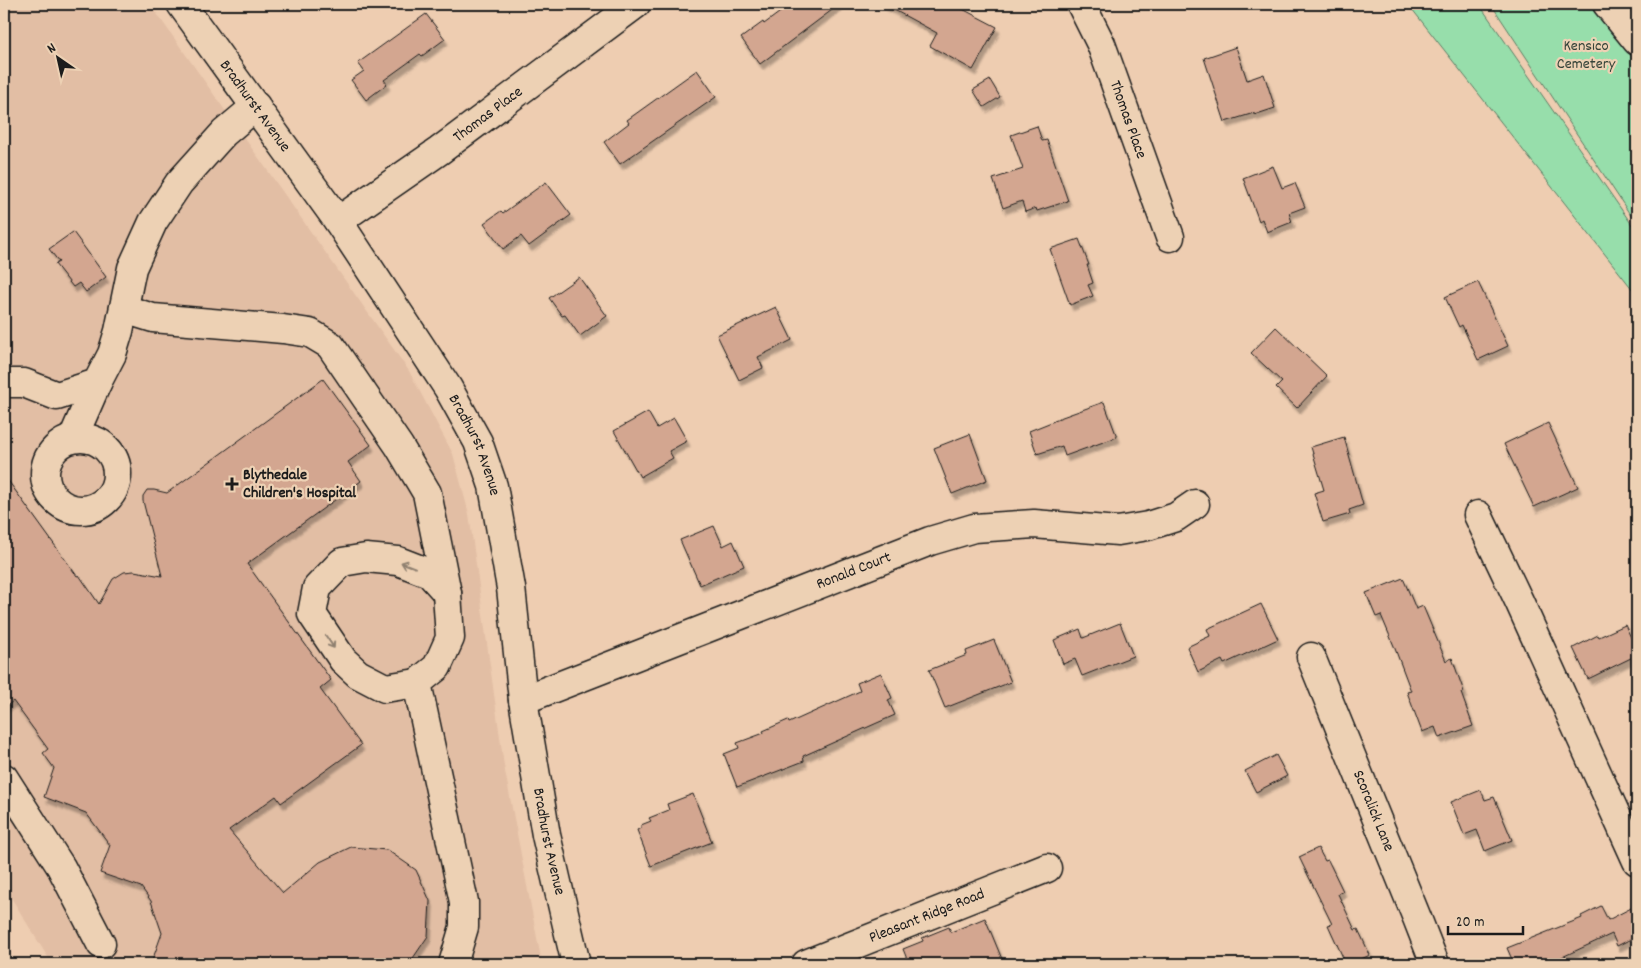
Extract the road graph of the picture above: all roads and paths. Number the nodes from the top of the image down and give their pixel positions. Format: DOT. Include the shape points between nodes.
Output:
graph roads {
  1 [pos="181,4"];
  2 [pos="636,4"];
  3 [pos="1081,4"];
  4 [pos="1608,4"];
  5 [pos="1637,41"];
  6 [pos="256,106"];
  7 [pos="338,221"];
  8 [pos="1170,237"];
  9 [pos="124,308"];
  10 [pos="4,382"];
  11 [pos="97,383"];
  12 [pos="73,438"];
  13 [pos="1195,504"];
  14 [pos="1478,515"];
  15 [pos="447,593"];
  16 [pos="1311,657"];
  17 [pos="418,683"];
  18 [pos="523,700"];
  19 [pos="4,778"];
  20 [pos="1637,861"];
  21 [pos="1047,868"];
  22 [pos="101,944"];
  23 [pos="453,964"];
  24 [pos="576,964"];
  25 [pos="806,964"];
  26 [pos="1435,964"];
  1 -- 6 [label="street, Bradhurst Avenue"];
  2 -- 7 [label="street, Thomas Place" via="439,151"];
  3 -- 8 [label="street, Thomas Place" via="1101,44"];
  4 -- 5 [label="street"];
  6 -- 7 [label="street, Bradhurst Avenue"];
  6 -- 9 [label="street" via="224,133 179,183 153,222 132,268"];
  7 -- 18 [label="street, Bradhurst Avenue" via="448,388 478,442 493,486 511,588"];
  9 -- 11 [label="street" via="112,354"];
  9 -- 15 [label="street" via="153,318 310,333 330,345 427,493"];
  10 -- 11 [label="street" via="24,383 57,396"];
  11 -- 12 [label="street"];
  13 -- 18 [label="street, Ronald Court" via="1176,517 1118,531 1034,524 974,528 930,542"];
  14 -- 20 [label="street"];
  15 -- 17 [label="street" via="450,638 437,667"];
  15 -- 17 [label="street, one-way" via="429,573 398,561 366,558 342,562 317,588 312,614 343,660 358,674 385,688"];
  16 -- 26 [label="street, Scoralick Lane"];
  17 -- 23 [label="street" via="464,902 464,927"];
  18 -- 24 [label="street, Bradhurst Avenue" via="546,835"];
  19 -- 22 [label="street" via="61,867"];
  21 -- 25 [label="street, Pleasant Ridge Road"];
}
